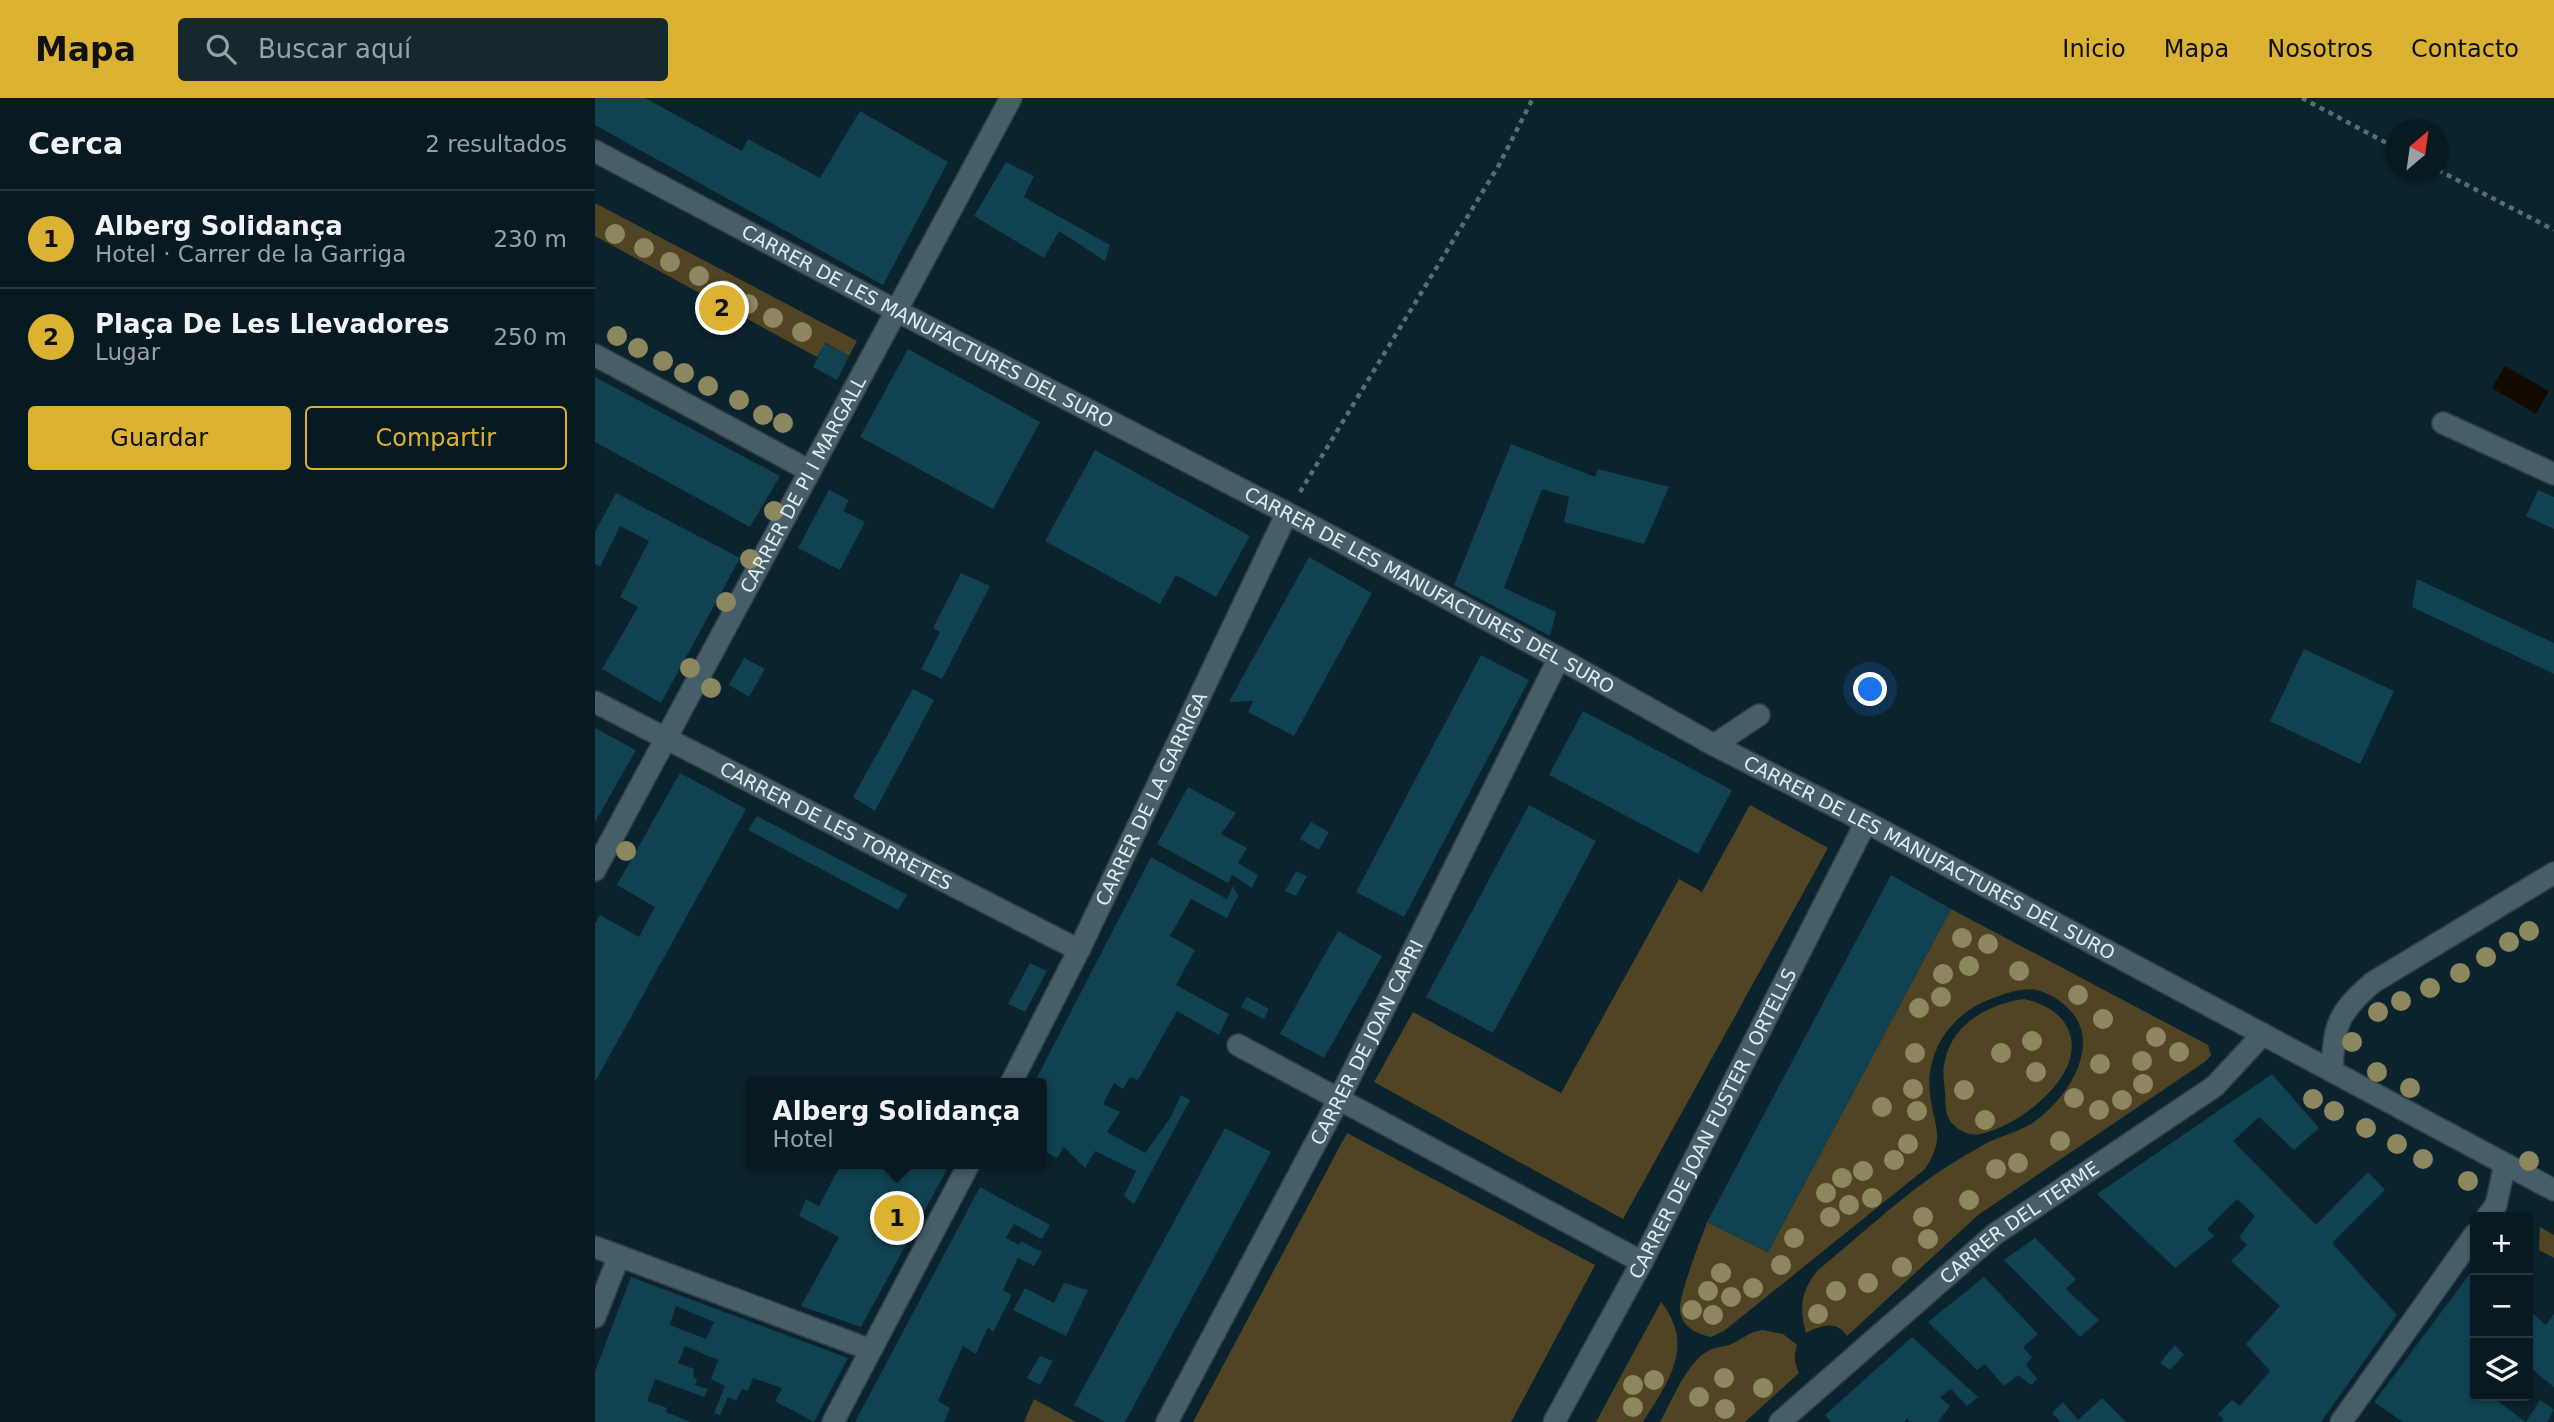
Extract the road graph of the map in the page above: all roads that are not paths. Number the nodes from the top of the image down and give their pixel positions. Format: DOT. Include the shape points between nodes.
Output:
graph roads {
  1 [pos="1011,98"];
  2 [pos="595,151"];
  3 [pos="895,310"];
  4 [pos="595,355"];
  5 [pos="2443,423"];
  6 [pos="810,471"];
  7 [pos="2554,474"];
  8 [pos="1287,513"];
  9 [pos="1559,658"];
  10 [pos="595,702"];
  11 [pos="1759,715"];
  12 [pos="666,738"];
  13 [pos="1714,746"];
  14 [pos="1866,822"];
  15 [pos="595,870"];
  16 [pos="2554,873"];
  17 [pos="1079,950"];
  18 [pos="2263,1034"];
  19 [pos="1238,1045"];
  20 [pos="2332,1071"];
  21 [pos="1014,1078"];
  22 [pos="1339,1100"];
  23 [pos="2505,1164"];
  24 [pos="966,1169"];
  25 [pos="2554,1190"];
  26 [pos="2491,1212"];
  27 [pos="2470,1241"];
  28 [pos="595,1247"];
  29 [pos="619,1256"];
  30 [pos="1642,1262"];
  31 [pos="595,1317"];
  32 [pos="871,1350"];
  33 [pos="2352,1418"];
  34 [pos="833,1422"];
  35 [pos="1167,1422"];
  36 [pos="1554,1422"];
  37 [pos="1780,1422"];
  1 -- 3 [label="street, CARRER DE PI I MARGALL"];
  2 -- 3 [label="street, CARRER DE LES MANUFACTURES DEL SURO"];
  3 -- 6 [label="street, CARRER DE PI I MARGALL"];
  3 -- 8 [label="street, CARRER DE LES MANUFACTURES DEL SURO"];
  4 -- 6 [label="street"];
  5 -- 7 [label="street"];
  6 -- 12 [label="street, CARRER DE PI I MARGALL"];
  8 -- 9 [label="street, CARRER DE LES MANUFACTURES DEL SURO"];
  8 -- 17 [label="street, CARRER DE LA GARRIGA"];
  9 -- 13 [label="street, CARRER DE LES MANUFACTURES DEL SURO"];
  9 -- 22 [label="street, CARRER DE JOAN CAPRI"];
  10 -- 12 [label="street, CARRER DE LES TORRETES"];
  11 -- 13 [label="street"];
  12 -- 15 [label="street, CARRER DE PI I MARGALL"];
  12 -- 17 [label="street, CARRER DE LES TORRETES"];
  13 -- 14 [label="street, CARRER DE LES MANUFACTURES DEL SURO"];
  14 -- 18 [label="street, CARRER DE LES MANUFACTURES DEL SURO"];
  14 -- 30 [label="street, CARRER DE JOAN FUSTER I ORTELLS"];
  16 -- 20 [label="street" via="2372,983 2348,1004 2334,1035"];
  17 -- 21 [label="street, CARRER DE LA GARRIGA"];
  18 -- 20 [label="street, CARRER DE LES MANUFACTURES DEL SURO"];
  18 -- 37 [label="street, CARRER DEL TERME" via="2215,1086 1995,1234"];
  19 -- 22 [label="street"];
  20 -- 23 [label="street, CARRER DE LES MANUFACTURES DEL SURO"];
  22 -- 30 [label="street"];
  22 -- 35 [label="street, CARRER DE JOAN CAPRI"];
  23 -- 25 [label="street, CARRER DE LES MANUFACTURES DEL SURO"];
  23 -- 26 [label="street"];
  24 -- 32 [label="street"];
  27 -- 33 [label="street"];
  28 -- 29 [label="street"];
  29 -- 31 [label="street"];
  29 -- 32 [label="street"];
  30 -- 36 [label="street, CARRER DE JOAN FUSTER I ORTELLS"];
  32 -- 34 [label="street"];
}
